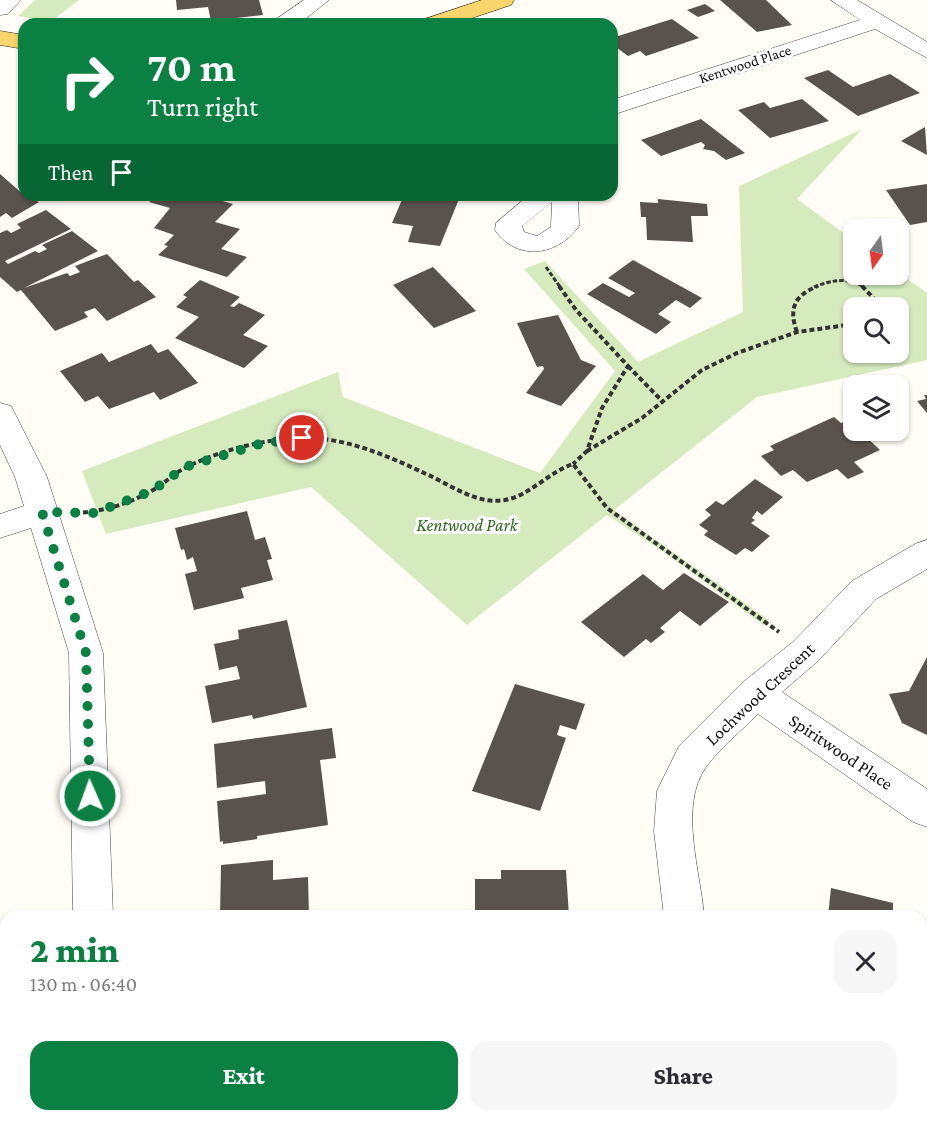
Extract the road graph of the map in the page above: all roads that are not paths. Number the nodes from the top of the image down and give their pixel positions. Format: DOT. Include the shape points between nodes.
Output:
graph roads {
  1 [pos="10,0"];
  2 [pos="318,0"];
  3 [pos="503,0"];
  4 [pos="843,0"];
  5 [pos="0,9"];
  6 [pos="293,18"];
  7 [pos="450,18"];
  8 [pos="886,25"];
  9 [pos="927,31"];
  10 [pos="0,38"];
  11 [pos="18,41"];
  12 [pos="927,51"];
  13 [pos="618,106"];
  14 [pos="537,201"];
  15 [pos="565,201"];
  16 [pos="0,413"];
  17 [pos="42,512"];
  18 [pos="0,526"];
  19 [pos="927,553"];
  20 [pos="755,693"];
  21 [pos="927,810"];
  22 [pos="93,910"];
  23 [pos="683,910"];
  1 -- 5 [label="street"];
  2 -- 6 [label="street"];
  3 -- 7 [label="main road"];
  4 -- 8 [label="street"];
  8 -- 9 [label="street"];
  8 -- 12 [label="street"];
  8 -- 13 [label="street, Kentwood Place"];
  10 -- 11 [label="main road"];
  14 -- 15 [label="street" via="508,223 508,230 521,242 544,244 554,240 566,226"];
  16 -- 17 [label="street" via="31,477"];
  17 -- 18 [label="street"];
  17 -- 22 [label="street" via="86,653"];
  19 -- 20 [label="street, Lochwood Crescent" via="864,590 806,651"];
  20 -- 21 [label="street, Spiritwood Place"];
  20 -- 23 [label="street, Lochwood Crescent" via="692,757 676,791 673,831"];
}
